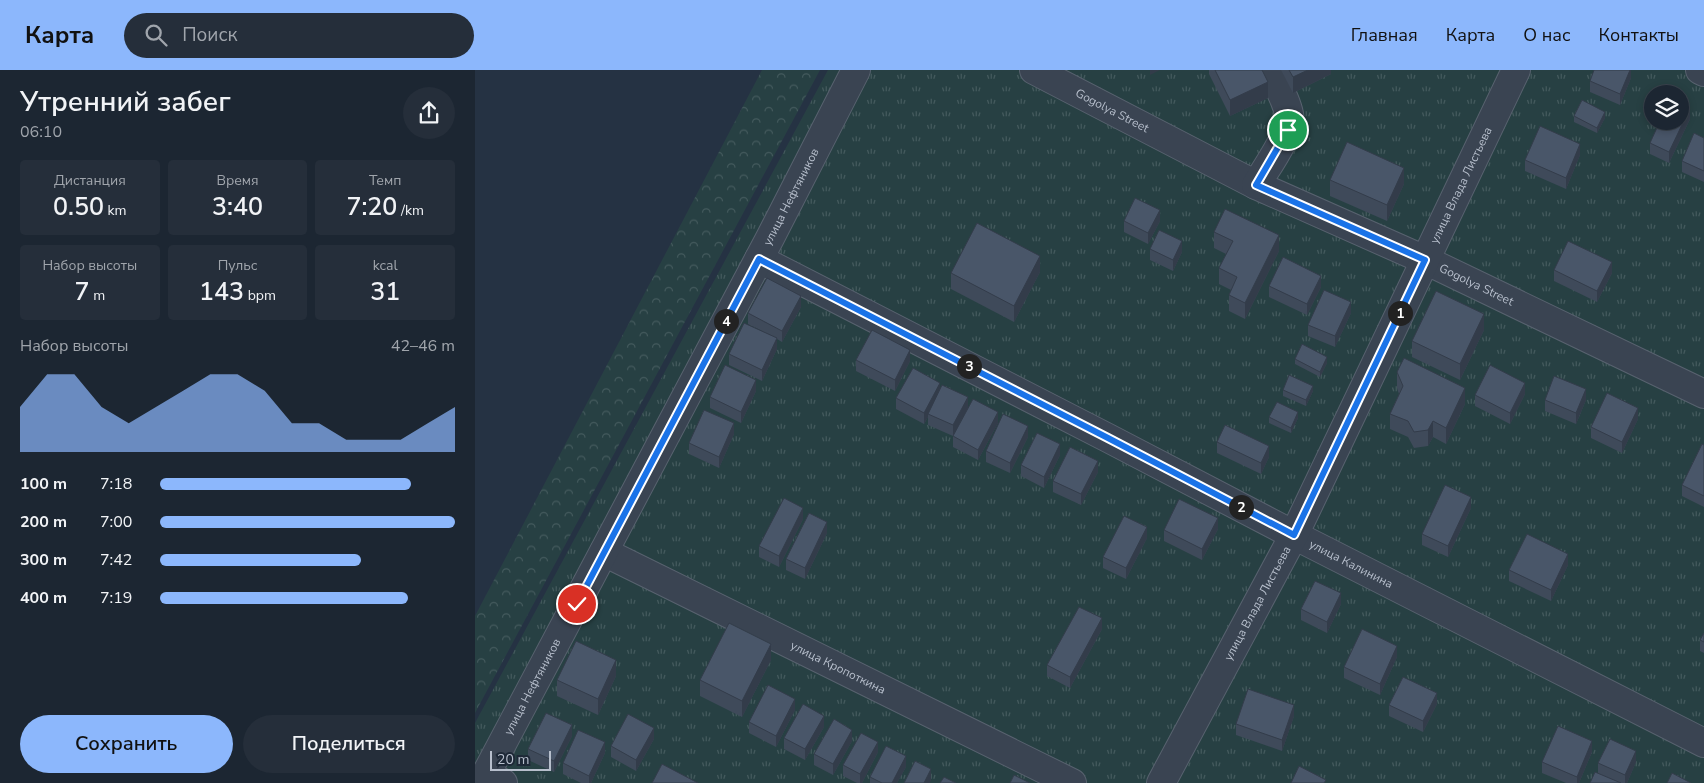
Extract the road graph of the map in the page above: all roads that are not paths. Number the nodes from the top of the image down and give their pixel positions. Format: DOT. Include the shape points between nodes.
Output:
graph roads {
  1 [pos="856,70"];
  2 [pos="1035,70"];
  3 [pos="1270,70"];
  4 [pos="1516,70"];
  5 [pos="1700,70"];
  6 [pos="1704,72"];
  7 [pos="1256,185"];
  8 [pos="759,259"];
  9 [pos="1425,260"];
  10 [pos="1704,394"];
  11 [pos="1294,535"];
  12 [pos="604,552"];
  13 [pos="1704,743"];
  14 [pos="495,779"];
  15 [pos="1072,783"];
  16 [pos="1161,783"];
  1 -- 8 [label="street, улица Нефтяников"];
  2 -- 7 [label="street, Gogolya Street"];
  3 -- 7 [label="street" via="1290,116 1288,130"];
  4 -- 9 [label="street, улица Влада Листьева"];
  5 -- 6 [label="street"];
  7 -- 9 [label="street, Gogolya Street"];
  8 -- 11 [label="street, улица Калинина"];
  8 -- 12 [label="street, улица Нефтяников"];
  9 -- 10 [label="street, Gogolya Street"];
  9 -- 11 [label="street, улица Влада Листьева"];
  11 -- 13 [label="street, улица Калинина"];
  11 -- 16 [label="street, улица Влада Листьева"];
  12 -- 14 [label="street, улица Нефтяников"];
  12 -- 15 [label="street, улица Кропоткина"];
}
